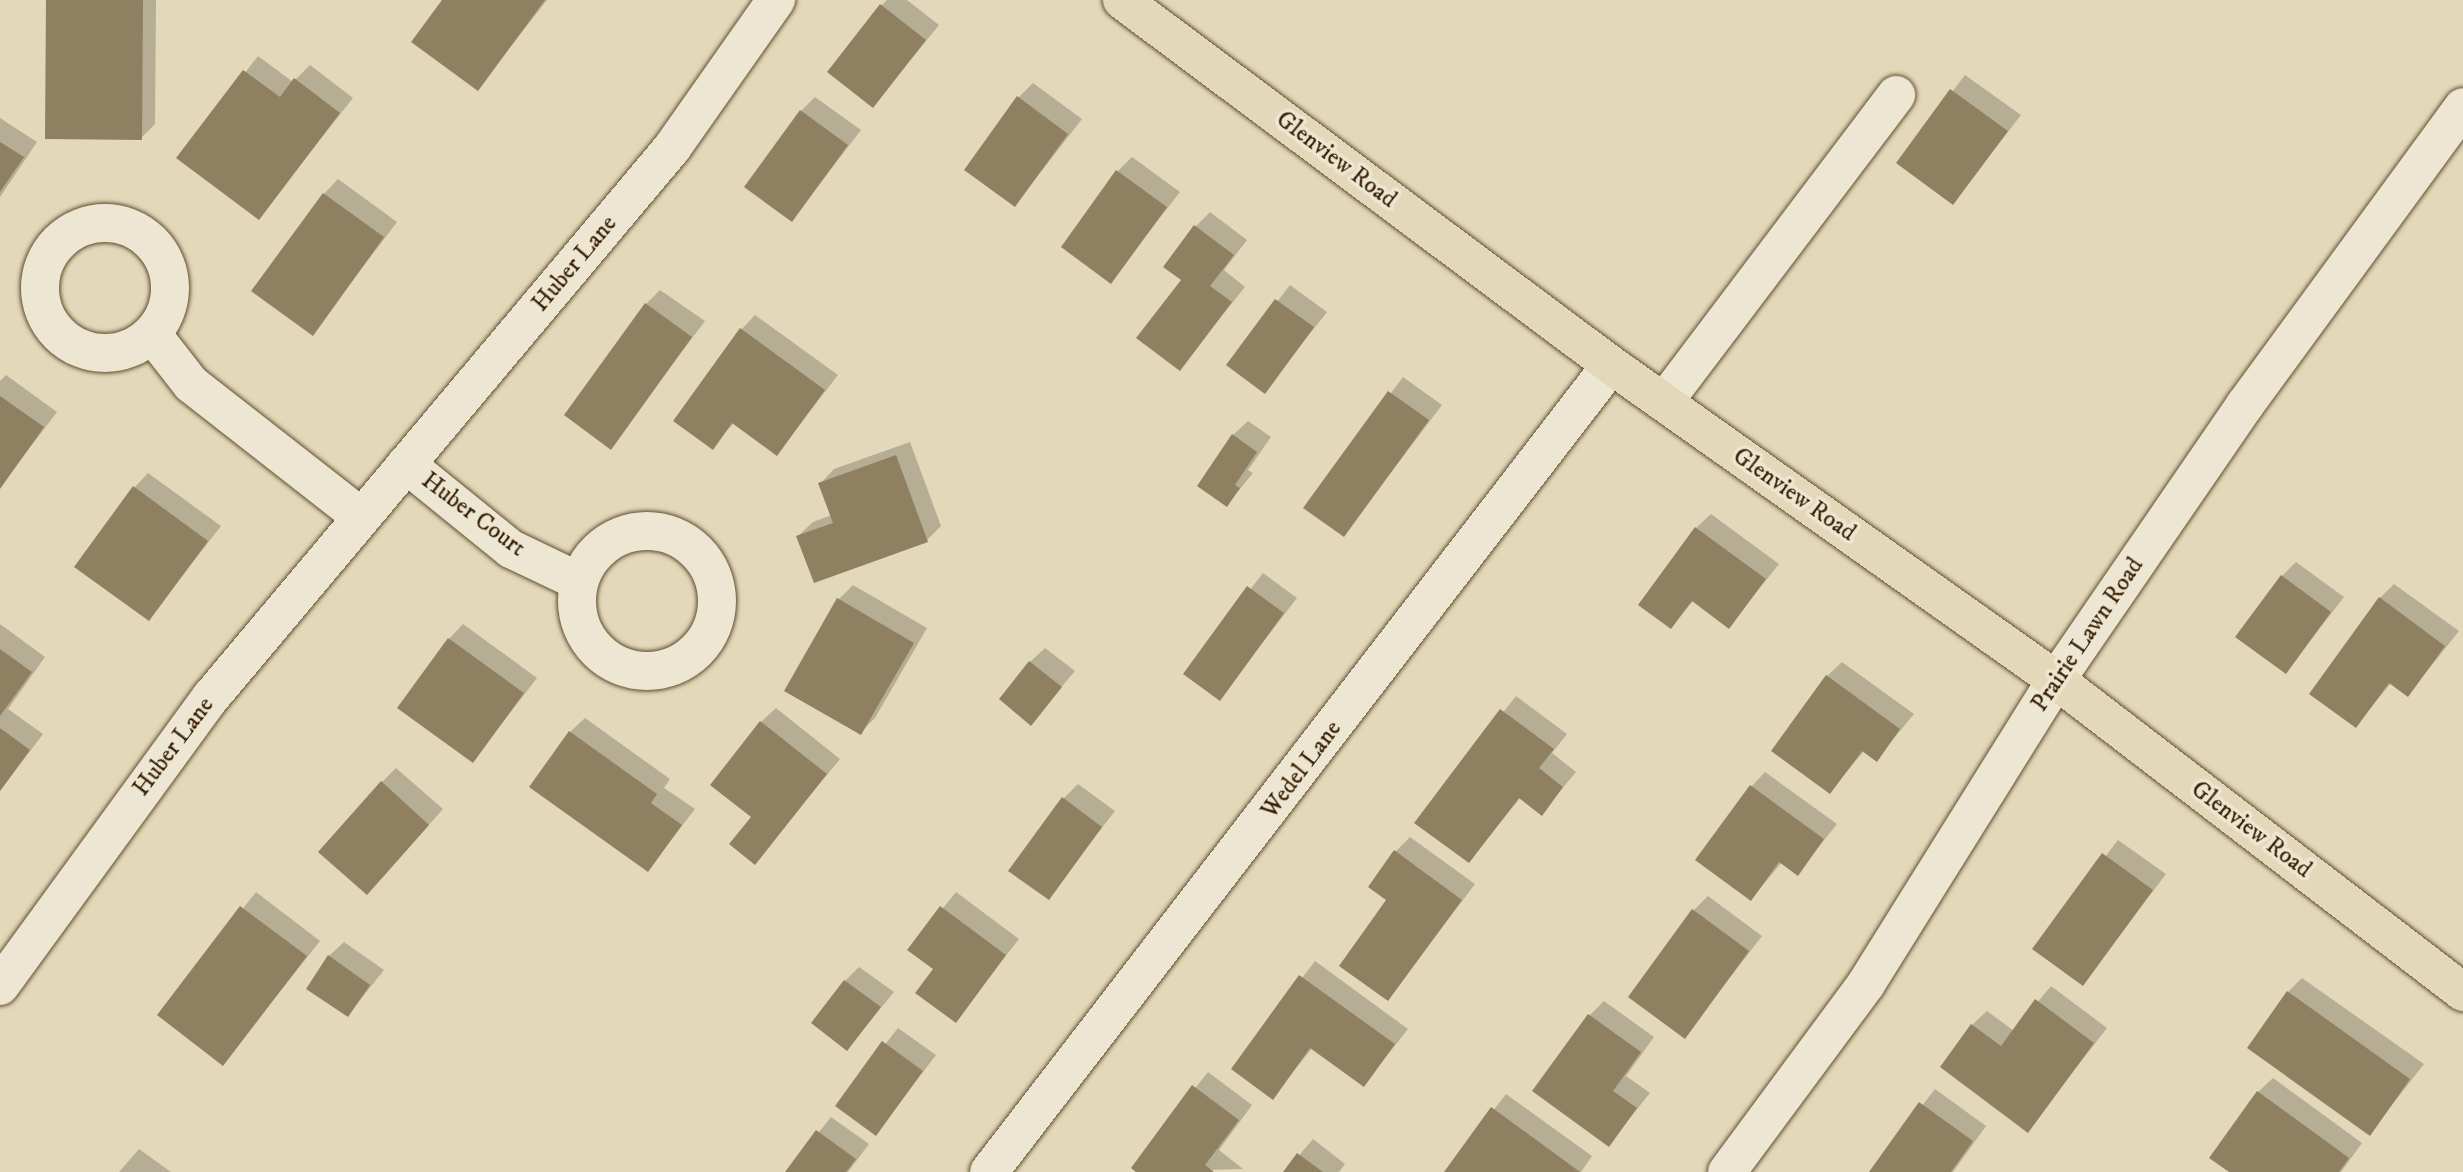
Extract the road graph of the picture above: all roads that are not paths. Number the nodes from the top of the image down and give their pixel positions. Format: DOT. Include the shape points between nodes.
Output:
graph roads {
  1 [pos="776,0"];
  2 [pos="1122,0"];
  3 [pos="1896,95"];
  4 [pos="2463,107"];
  5 [pos="152,334"];
  6 [pos="1611,365"];
  7 [pos="1664,402"];
  8 [pos="407,464"];
  9 [pos="360,516"];
  10 [pos="578,581"];
  11 [pos="2056,680"];
  12 [pos="0,986"];
  13 [pos="2463,992"];
  14 [pos="989,1172"];
  15 [pos="1727,1172"];
  1 -- 8 [label="street, Huber Lane" via="672,148"];
  2 -- 6 [label="main road, Glenview Road"];
  3 -- 7 [label="street"];
  4 -- 11 [label="street, Prairie Lawn Road" via="2245,405"];
  5 -- 9 [label="street" via="191,384"];
  6 -- 7 [label="main road, Glenview Road"];
  6 -- 14 [label="street, Wedel Lane"];
  7 -- 11 [label="main road, Glenview Road"];
  8 -- 9 [label="street, Huber Lane"];
  8 -- 10 [label="street, Huber Court" via="511,549"];
  9 -- 12 [label="street, Huber Lane" via="211,697"];
  11 -- 13 [label="main road, Glenview Road"];
  11 -- 15 [label="street, Prairie Lawn Road" via="1866,984"];
}
